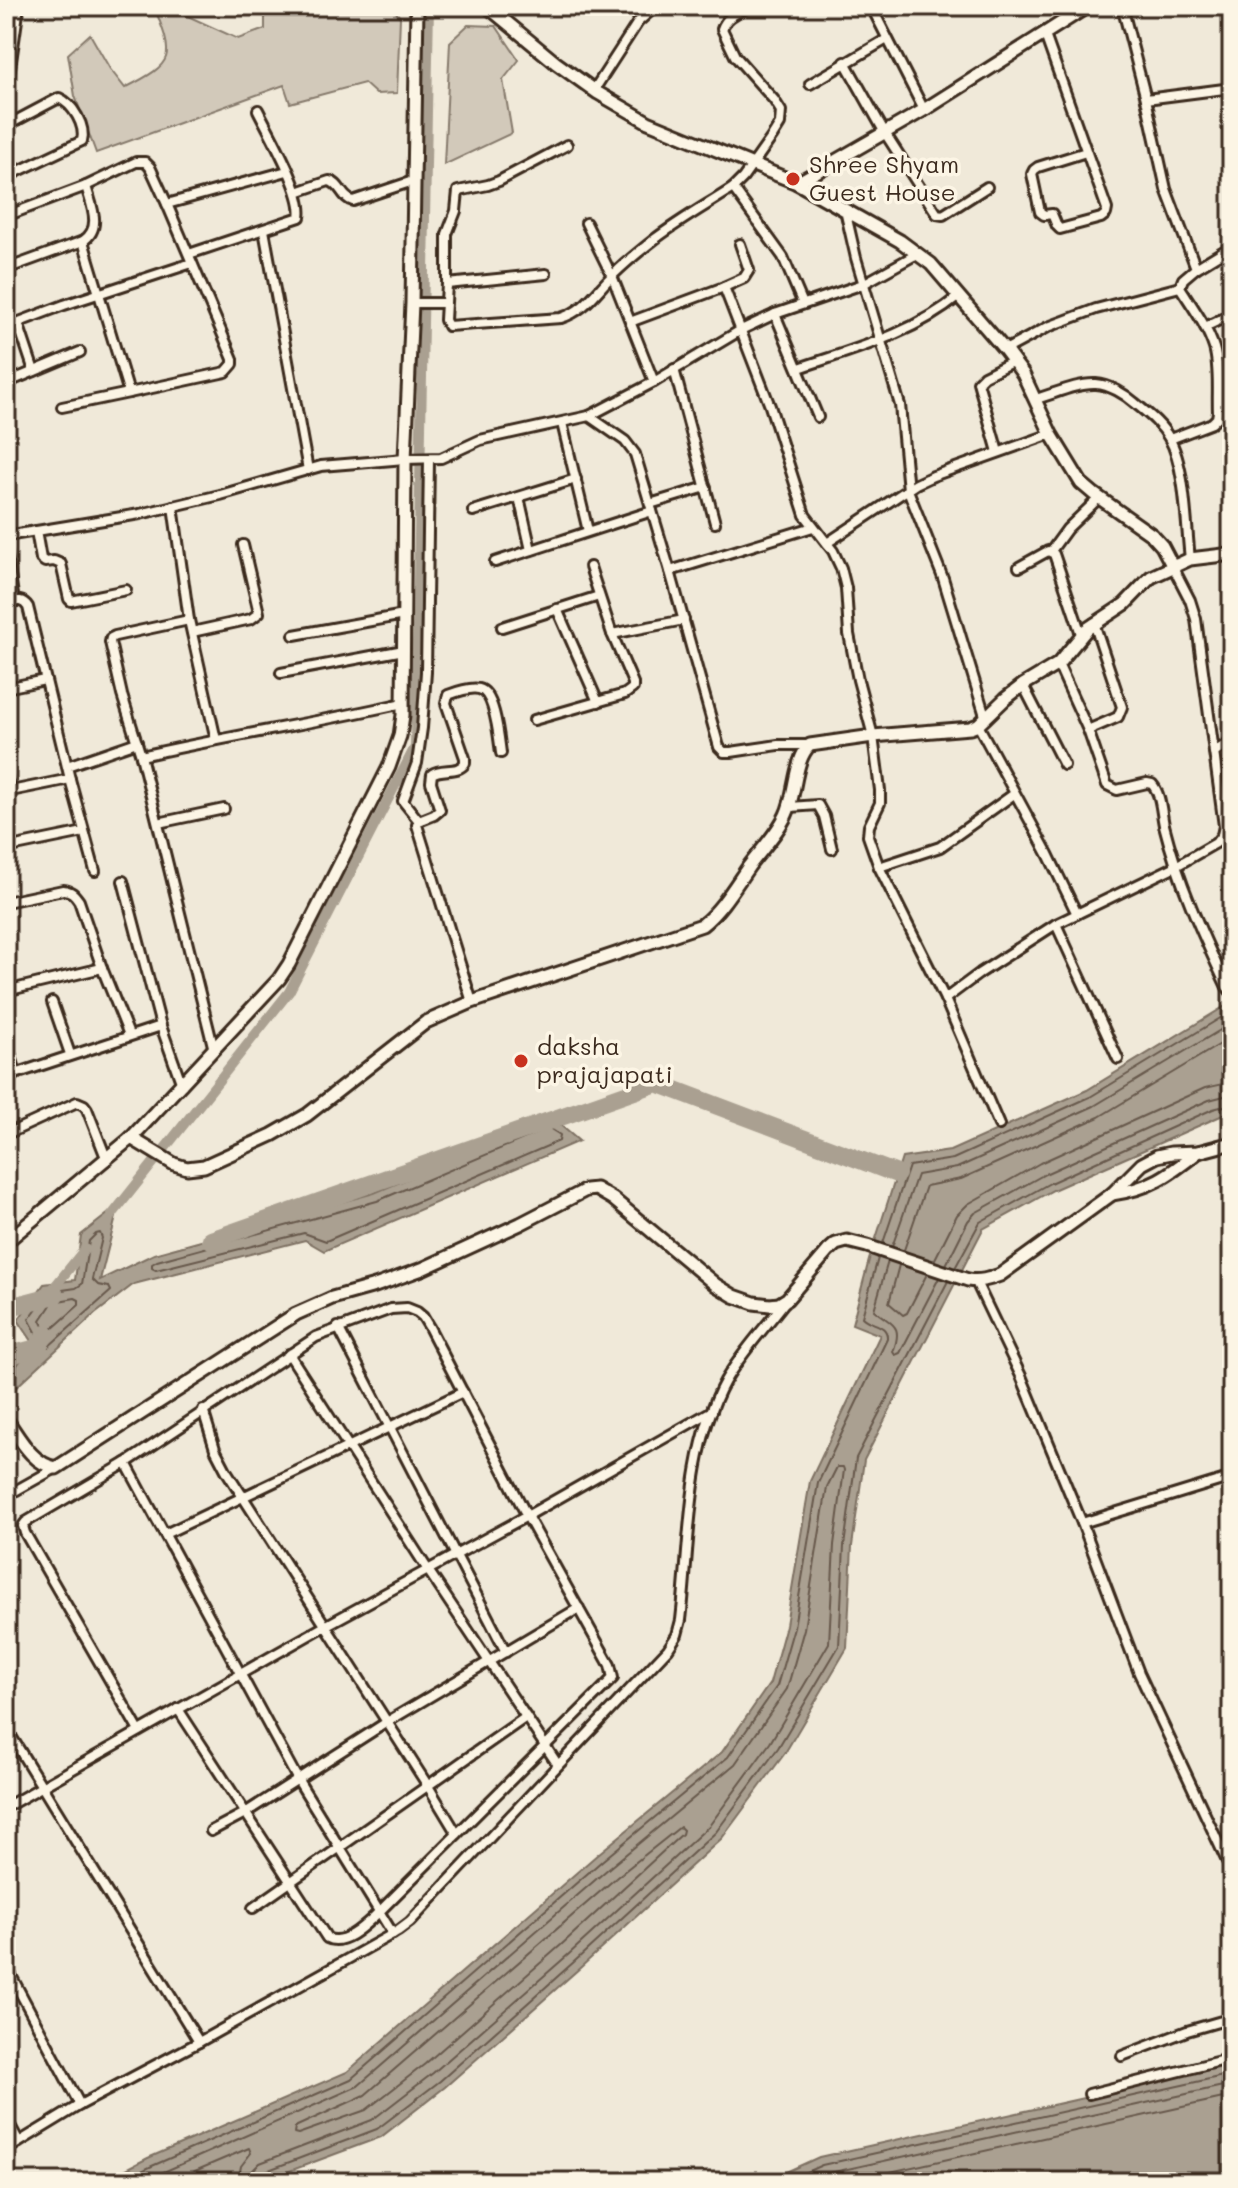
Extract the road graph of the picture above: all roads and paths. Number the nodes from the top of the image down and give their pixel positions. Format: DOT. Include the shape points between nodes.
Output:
graph roads {
  1 [pos="19,6"];
  2 [pos="417,6"];
  3 [pos="487,6"];
  4 [pos="656,6"];
  5 [pos="750,6"];
  6 [pos="871,6"];
  7 [pos="1088,6"];
  8 [pos="1122,6"];
  9 [pos="1045,35"];
  10 [pos="887,39"];
  11 [pos="845,62"];
  12 [pos="810,84"];
  13 [pos="1230,88"];
  14 [pos="594,90"];
  15 [pos="6,96"];
  16 [pos="1146,99"];
  17 [pos="1232,109"];
  18 [pos="258,110"];
  19 [pos="924,110"];
  20 [pos="6,126"];
  21 [pos="885,133"];
  22 [pos="567,145"];
  23 [pos="1086,152"];
  24 [pos="753,166"];
  25 [pos="287,171"];
  26 [pos="6,177"];
  27 [pos="413,181"];
  28 [pos="797,183"];
  29 [pos="86,186"];
  30 [pos="987,187"];
  31 [pos="733,188"];
  32 [pos="297,192"];
  33 [pos="167,204"];
  34 [pos="845,210"];
  35 [pos="6,216"];
  36 [pos="586,223"];
  37 [pos="264,230"];
  38 [pos="83,241"];
  39 [pos="740,244"];
  40 [pos="1232,246"];
  41 [pos="917,254"];
  42 [pos="190,259"];
  43 [pos="1196,268"];
  44 [pos="6,269"];
  45 [pos="546,274"];
  46 [pos="612,276"];
  47 [pos="447,284"];
  48 [pos="863,284"];
  49 [pos="724,287"];
  50 [pos="1180,287"];
  51 [pos="101,294"];
  52 [pos="959,296"];
  53 [pos="416,303"];
  54 [pos="445,303"];
  55 [pos="803,304"];
  56 [pos="775,314"];
  57 [pos="1232,314"];
  58 [pos="630,322"];
  59 [pos="18,323"];
  60 [pos="6,327"];
  61 [pos="1205,327"];
  62 [pos="741,330"];
  63 [pos="881,340"];
  64 [pos="1005,350"];
  65 [pos="80,352"];
  66 [pos="1014,361"];
  67 [pos="799,368"];
  68 [pos="674,369"];
  69 [pos="34,371"];
  70 [pos="654,382"];
  71 [pos="6,383"];
  72 [pos="129,393"];
  73 [pos="1036,399"];
  74 [pos="62,407"];
  75 [pos="589,416"];
  76 [pos="818,417"];
  77 [pos="562,423"];
  78 [pos="1051,434"];
  79 [pos="1170,439"];
  80 [pos="998,452"];
  81 [pos="408,458"];
  82 [pos="429,460"];
  83 [pos="308,470"];
  84 [pos="576,479"];
  85 [pos="706,487"];
  86 [pos="908,490"];
  87 [pos="519,497"];
  88 [pos="1099,498"];
  89 [pos="173,506"];
  90 [pos="651,508"];
  91 [pos="473,511"];
  92 [pos="715,523"];
  93 [pos="813,527"];
  94 [pos="36,531"];
  95 [pos="588,531"];
  96 [pos="6,536"];
  97 [pos="827,543"];
  98 [pos="243,545"];
  99 [pos="6,550"];
  100 [pos="531,550"];
  101 [pos="1051,551"];
  102 [pos="1232,554"];
  103 [pos="1190,559"];
  104 [pos="495,562"];
  105 [pos="590,567"];
  106 [pos="1019,567"];
  107 [pos="1173,567"];
  108 [pos="670,571"];
  109 [pos="126,590"];
  110 [pos="599,596"];
  111 [pos="10,602"];
  112 [pos="557,609"];
  113 [pos="404,615"];
  114 [pos="189,620"];
  115 [pos="684,620"];
  116 [pos="1094,623"];
  117 [pos="502,627"];
  118 [pos="192,632"];
  119 [pos="612,634"];
  120 [pos="1081,634"];
  121 [pos="294,635"];
  122 [pos="404,650"];
  123 [pos="1058,664"];
  124 [pos="281,673"];
  125 [pos="45,680"];
  126 [pos="1023,685"];
  127 [pos="6,688"];
  128 [pos="598,702"];
  129 [pos="403,703"];
  130 [pos="534,720"];
  131 [pos="982,722"];
  132 [pos="1088,730"];
  133 [pos="873,736"];
  134 [pos="216,740"];
  135 [pos="1232,741"];
  136 [pos="137,742"];
  137 [pos="810,745"];
  138 [pos="1214,752"];
  139 [pos="501,753"];
  140 [pos="141,756"];
  141 [pos="1064,765"];
  142 [pos="67,766"];
  143 [pos="6,775"];
  144 [pos="70,779"];
  145 [pos="8,791"];
  146 [pos="1014,794"];
  147 [pos="790,807"];
  148 [pos="224,809"];
  149 [pos="419,821"];
  150 [pos="158,823"];
  151 [pos="84,832"];
  152 [pos="6,848"];
  153 [pos="832,849"];
  154 [pos="1176,866"];
  155 [pos="879,867"];
  156 [pos="95,871"];
  157 [pos="123,881"];
  158 [pos="6,902"];
  159 [pos="1077,914"];
  160 [pos="1056,924"];
  161 [pos="102,968"];
  162 [pos="6,991"];
  163 [pos="1232,993"];
  164 [pos="945,999"];
  165 [pos="52,1002"];
  166 [pos="472,1002"];
  167 [pos="161,1026"];
  168 [pos="129,1035"];
  169 [pos="6,1039"];
  170 [pos="214,1050"];
  171 [pos="70,1054"];
  172 [pos="1118,1059"];
  173 [pos="16,1073"];
  174 [pos="6,1077"];
  175 [pos="182,1085"];
  176 [pos="999,1125"];
  177 [pos="7,1134"];
  178 [pos="136,1141"];
  179 [pos="1232,1143"];
  180 [pos="1198,1152"];
  181 [pos="107,1160"];
  182 [pos="1112,1194"];
  183 [pos="6,1242"];
  184 [pos="972,1281"];
  185 [pos="787,1299"];
  186 [pos="338,1327"];
  187 [pos="289,1354"];
  188 [pos="463,1392"];
  189 [pos="203,1410"];
  190 [pos="712,1411"];
  191 [pos="6,1419"];
  192 [pos="389,1427"];
  193 [pos="348,1446"];
  194 [pos="126,1463"];
  195 [pos="56,1468"];
  196 [pos="1232,1477"];
  197 [pos="6,1496"];
  198 [pos="241,1496"];
  199 [pos="527,1516"];
  200 [pos="1082,1523"];
  201 [pos="165,1534"];
  202 [pos="455,1555"];
  203 [pos="428,1570"];
  204 [pos="579,1608"];
  205 [pos="325,1626"];
  206 [pos="506,1652"];
  207 [pos="490,1662"];
  208 [pos="242,1673"];
  209 [pos="178,1709"];
  210 [pos="526,1717"];
  211 [pos="387,1722"];
  212 [pos="6,1728"];
  213 [pos="139,1731"];
  214 [pos="546,1747"];
  215 [pos="558,1765"];
  216 [pos="298,1780"];
  217 [pos="428,1786"];
  218 [pos="43,1787"];
  219 [pos="6,1807"];
  220 [pos="245,1813"];
  221 [pos="211,1831"];
  222 [pos="457,1834"];
  223 [pos="339,1848"];
  224 [pos="1232,1872"];
  225 [pos="290,1882"];
  226 [pos="253,1908"];
  227 [pos="378,1913"];
  228 [pos="393,1934"];
  229 [pos="6,1966"];
  230 [pos="1232,2018"];
  231 [pos="199,2042"];
  232 [pos="1122,2056"];
  233 [pos="1232,2058"];
  234 [pos="1089,2094"];
  235 [pos="80,2105"];
  236 [pos="6,2118"];
  237 [pos="19,2142"];
  238 [pos="6,2150"];
  1 -- 15 [label="street"];
  2 -- 27 [label="street"];
  3 -- 14 [label="street"];
  4 -- 14 [label="street" via="638,22"];
  5 -- 24 [label="street" via="729,17 722,29 735,56 781,111 780,124"];
  6 -- 10 [label="street"];
  7 -- 9 [label="street"];
  8 -- 16 [label="street"];
  9 -- 19 [label="street"];
  9 -- 23 [label="street"];
  10 -- 11 [label="street"];
  10 -- 19 [label="street"];
  11 -- 12 [label="street"];
  11 -- 21 [label="street"];
  13 -- 16 [label="street"];
  13 -- 17 [label="street"];
  14 -- 24 [label="street" via="648,122"];
  16 -- 43 [label="street" via="1166,189"];
  18 -- 25 [label="street"];
  19 -- 21 [label="street"];
  20 -- 26 [label="street" via="59,98 69,103 84,130 82,141"];
  21 -- 28 [label="street"];
  21 -- 30 [label="street" via="937,214"];
  22 -- 47 [label="street" via="499,181 458,191 447,234"];
  23 -- 23 [label="street" via="1106,214 1060,229 1052,214 1040,212 1032,174 1038,167"];
  24 -- 28 [label="street"];
  24 -- 31 [label="street"];
  25 -- 32 [label="street"];
  25 -- 33 [label="street"];
  27 -- 32 [label="street" via="353,201 329,181"];
  27 -- 53 [label="street"];
  28 -- 34 [label="street"];
  29 -- 33 [label="street" via="141,161 150,167"];
  29 -- 35 [label="street"];
  29 -- 38 [label="street" via="95,227"];
  31 -- 46 [label="street" via="654,240"];
  31 -- 55 [label="street" via="783,257"];
  32 -- 37 [label="street" via="300,217"];
  33 -- 42 [label="street"];
  34 -- 41 [label="street"];
  34 -- 48 [label="street"];
  36 -- 46 [label="street"];
  37 -- 42 [label="street"];
  37 -- 83 [label="street"];
  38 -- 44 [label="street"];
  38 -- 51 [label="street"];
  39 -- 49 [label="street" via="748,275"];
  40 -- 43 [label="street"];
  41 -- 48 [label="street"];
  41 -- 52 [label="street"];
  42 -- 51 [label="street"];
  42 -- 72 [label="street" via="233,364 226,372"];
  43 -- 50 [label="street"];
  45 -- 47 [label="street"];
  46 -- 54 [label="street" via="576,313 561,318 451,327 445,323"];
  46 -- 58 [label="street"];
  47 -- 54 [label="street"];
  48 -- 55 [label="street"];
  48 -- 63 [label="street"];
  49 -- 58 [label="street"];
  49 -- 62 [label="street"];
  50 -- 61 [label="street"];
  50 -- 64 [label="street" via="1096,309"];
  51 -- 59 [label="street"];
  51 -- 72 [label="street"];
  52 -- 63 [label="street" via="928,320"];
  52 -- 64 [label="street"];
  53 -- 54 [label="street"];
  53 -- 81 [label="street"];
  55 -- 56 [label="street"];
  56 -- 62 [label="street"];
  56 -- 67 [label="street"];
  57 -- 61 [label="street"];
  58 -- 70 [label="street"];
  59 -- 60 [label="street"];
  59 -- 69 [label="street"];
  61 -- 79 [label="street" via="1217,361 1217,418"];
  62 -- 68 [label="street"];
  62 -- 93 [label="street"];
  63 -- 67 [label="street"];
  63 -- 86 [label="street" via="900,405"];
  64 -- 66 [label="street"];
  65 -- 69 [label="street"];
  66 -- 73 [label="street"];
  66 -- 80 [label="street" via="978,382"];
  67 -- 76 [label="street"];
  68 -- 70 [label="street"];
  68 -- 85 [label="street"];
  69 -- 71 [label="street"];
  70 -- 75 [label="street"];
  72 -- 74 [label="street"];
  73 -- 78 [label="street"];
  73 -- 79 [label="street" via="1097,384 1114,389 1155,419"];
  75 -- 77 [label="street"];
  75 -- 90 [label="street" via="631,447"];
  77 -- 82 [label="street" via="491,437"];
  77 -- 84 [label="street"];
  78 -- 80 [label="street"];
  78 -- 88 [label="street" via="1081,483"];
  79 -- 103 [label="street" via="1180,468"];
  80 -- 86 [label="street"];
  81 -- 82 [label="street"];
  81 -- 83 [label="street"];
  81 -- 113 [label="street"];
  82 -- 149 [label="street" via="423,714 417,763 403,801"];
  83 -- 89 [label="street"];
  84 -- 87 [label="street"];
  84 -- 95 [label="street"];
  85 -- 90 [label="street"];
  85 -- 92 [label="street"];
  86 -- 97 [label="street"];
  86 -- 131 [label="street" via="943,578"];
  87 -- 91 [label="street"];
  87 -- 100 [label="street"];
  88 -- 101 [label="street"];
  88 -- 107 [label="street" via="1152,535"];
  89 -- 94 [label="street"];
  89 -- 114 [label="street"];
  90 -- 95 [label="street"];
  90 -- 108 [label="street"];
  93 -- 97 [label="street"];
  93 -- 108 [label="street"];
  94 -- 96 [label="street"];
  94 -- 109 [label="street" via="41,559 61,564 71,601"];
  95 -- 100 [label="street"];
  97 -- 133 [label="street" via="846,588 849,634"];
  98 -- 118 [label="street" via="259,613"];
  99 -- 111 [label="street"];
  100 -- 104 [label="street"];
  101 -- 106 [label="street"];
  101 -- 120 [label="street"];
  102 -- 103 [label="street"];
  103 -- 107 [label="street"];
  105 -- 110 [label="street"];
  107 -- 116 [label="street" via="1151,577 1125,604"];
  107 -- 138 [label="street" via="1196,619"];
  108 -- 115 [label="street"];
  110 -- 112 [label="street"];
  110 -- 119 [label="street"];
  111 -- 125 [label="street" via="28,607"];
  112 -- 117 [label="street"];
  112 -- 128 [label="street"];
  113 -- 121 [label="street"];
  113 -- 122 [label="street"];
  114 -- 118 [label="street"];
  114 -- 136 [label="street" via="111,638"];
  115 -- 119 [label="street"];
  115 -- 137 [label="street" via="724,752"];
  116 -- 120 [label="street"];
  116 -- 132 [label="street" via="1122,707 1118,717"];
  118 -- 134 [label="street"];
  119 -- 128 [label="street" via="633,688"];
  120 -- 123 [label="street"];
  122 -- 124 [label="street"];
  122 -- 129 [label="street"];
  123 -- 126 [label="street"];
  123 -- 132 [label="street"];
  125 -- 127 [label="street"];
  125 -- 142 [label="street"];
  126 -- 131 [label="street"];
  126 -- 141 [label="street"];
  128 -- 130 [label="street"];
  129 -- 134 [label="street"];
  129 -- 170 [label="street" via="400,736 389,767 289,964"];
  131 -- 133 [label="street" via="970,728"];
  131 -- 146 [label="street"];
  132 -- 154 [label="street" via="1107,785 1117,790 1155,786"];
  133 -- 137 [label="street"];
  133 -- 155 [label="street" via="880,797 868,831"];
  134 -- 140 [label="street"];
  135 -- 138 [label="street"];
  136 -- 140 [label="street"];
  136 -- 142 [label="street"];
  137 -- 147 [label="street" via="800,761"];
  138 -- 154 [label="street" via="1222,835"];
  139 -- 149 [label="street" via="486,693 477,688 448,695 465,763 432,774 440,810"];
  140 -- 150 [label="street"];
  142 -- 144 [label="street"];
  143 -- 145 [label="street"];
  144 -- 145 [label="street"];
  144 -- 151 [label="street"];
  146 -- 155 [label="street" via="940,847"];
  146 -- 159 [label="street"];
  147 -- 153 [label="street" via="818,805"];
  147 -- 166 [label="street" via="702,925"];
  148 -- 150 [label="street"];
  149 -- 166 [label="street"];
  150 -- 170 [label="street"];
  151 -- 152 [label="street"];
  151 -- 156 [label="street"];
  154 -- 159 [label="street"];
  154 -- 163 [label="street"];
  155 -- 164 [label="street"];
  157 -- 167 [label="street"];
  158 -- 161 [label="street" via="70,891 79,901"];
  159 -- 160 [label="street"];
  160 -- 164 [label="street"];
  160 -- 172 [label="street"];
  161 -- 162 [label="street"];
  161 -- 168 [label="street"];
  164 -- 176 [label="street"];
  165 -- 171 [label="street"];
  166 -- 178 [label="street" via="426,1022 288,1127 204,1166 187,1168"];
  167 -- 168 [label="street"];
  167 -- 175 [label="street"];
  168 -- 171 [label="street"];
  169 -- 173 [label="street"];
  170 -- 175 [label="street"];
  171 -- 173 [label="street"];
  173 -- 174 [label="street"];
  175 -- 178 [label="street"];
  177 -- 181 [label="street" via="77,1102 87,1109"];
  178 -- 181 [label="street"];
  179 -- 180 [label="street"];
  180 -- 182 [label="street" via="1155,1184"];
  180 -- 182 [label="street" via="1157,1156"];
  181 -- 183 [label="street"];
  182 -- 184 [label="street" via="1000,1275"];
  184 -- 185 [label="street" via="847,1241 828,1251"];
  184 -- 200 [label="street" via="1021,1376"];
  185 -- 190 [label="street" via="733,1369"];
  185 -- 195 [label="street" via="770,1305 734,1296 613,1199 596,1189 586,1190 422,1269 296,1314"];
  186 -- 187 [label="street"];
  186 -- 188 [label="street" via="391,1309 417,1312"];
  186 -- 192 [label="street"];
  187 -- 189 [label="street"];
  187 -- 193 [label="street"];
  188 -- 192 [label="street"];
  188 -- 199 [label="street"];
  189 -- 194 [label="street"];
  189 -- 198 [label="street" via="215,1449"];
  190 -- 199 [label="street"];
  190 -- 215 [label="street" via="693,1487 677,1635"];
  191 -- 195 [label="street" via="32,1454 46,1467"];
  192 -- 193 [label="street"];
  192 -- 202 [label="street"];
  193 -- 198 [label="street"];
  193 -- 203 [label="street"];
  194 -- 201 [label="street"];
  194 -- 213 [label="street" via="23,1526"];
  195 -- 197 [label="street"];
  196 -- 200 [label="street"];
  198 -- 201 [label="street"];
  198 -- 205 [label="street"];
  199 -- 202 [label="street"];
  199 -- 204 [label="street"];
  200 -- 224 [label="street" via="1139,1673"];
  201 -- 208 [label="street"];
  202 -- 203 [label="street"];
  202 -- 206 [label="street"];
  203 -- 205 [label="street"];
  203 -- 207 [label="street"];
  204 -- 206 [label="street"];
  204 -- 214 [label="street" via="613,1678"];
  205 -- 208 [label="street"];
  205 -- 211 [label="street"];
  206 -- 207 [label="street"];
  207 -- 210 [label="street"];
  207 -- 211 [label="street"];
  208 -- 209 [label="street"];
  208 -- 216 [label="street"];
  209 -- 213 [label="street"];
  209 -- 220 [label="street"];
  210 -- 214 [label="street"];
  210 -- 217 [label="street"];
  211 -- 216 [label="street"];
  211 -- 217 [label="street"];
  212 -- 218 [label="street"];
  213 -- 218 [label="street"];
  214 -- 215 [label="street"];
  214 -- 222 [label="street"];
  215 -- 228 [label="street"];
  216 -- 220 [label="street"];
  216 -- 223 [label="street"];
  217 -- 222 [label="street"];
  217 -- 223 [label="street"];
  218 -- 219 [label="street"];
  218 -- 231 [label="street"];
  220 -- 221 [label="street"];
  220 -- 225 [label="street"];
  222 -- 227 [label="street"];
  223 -- 225 [label="street"];
  223 -- 227 [label="street"];
  225 -- 226 [label="street"];
  225 -- 227 [label="street" via="331,1941 346,1937"];
  227 -- 228 [label="street"];
  228 -- 231 [label="street"];
  229 -- 235 [label="street"];
  230 -- 232 [label="street"];
  231 -- 235 [label="street"];
  233 -- 234 [label="street"];
  235 -- 237 [label="street"];
  236 -- 237 [label="street"];
  237 -- 238 [label="street"];
}
